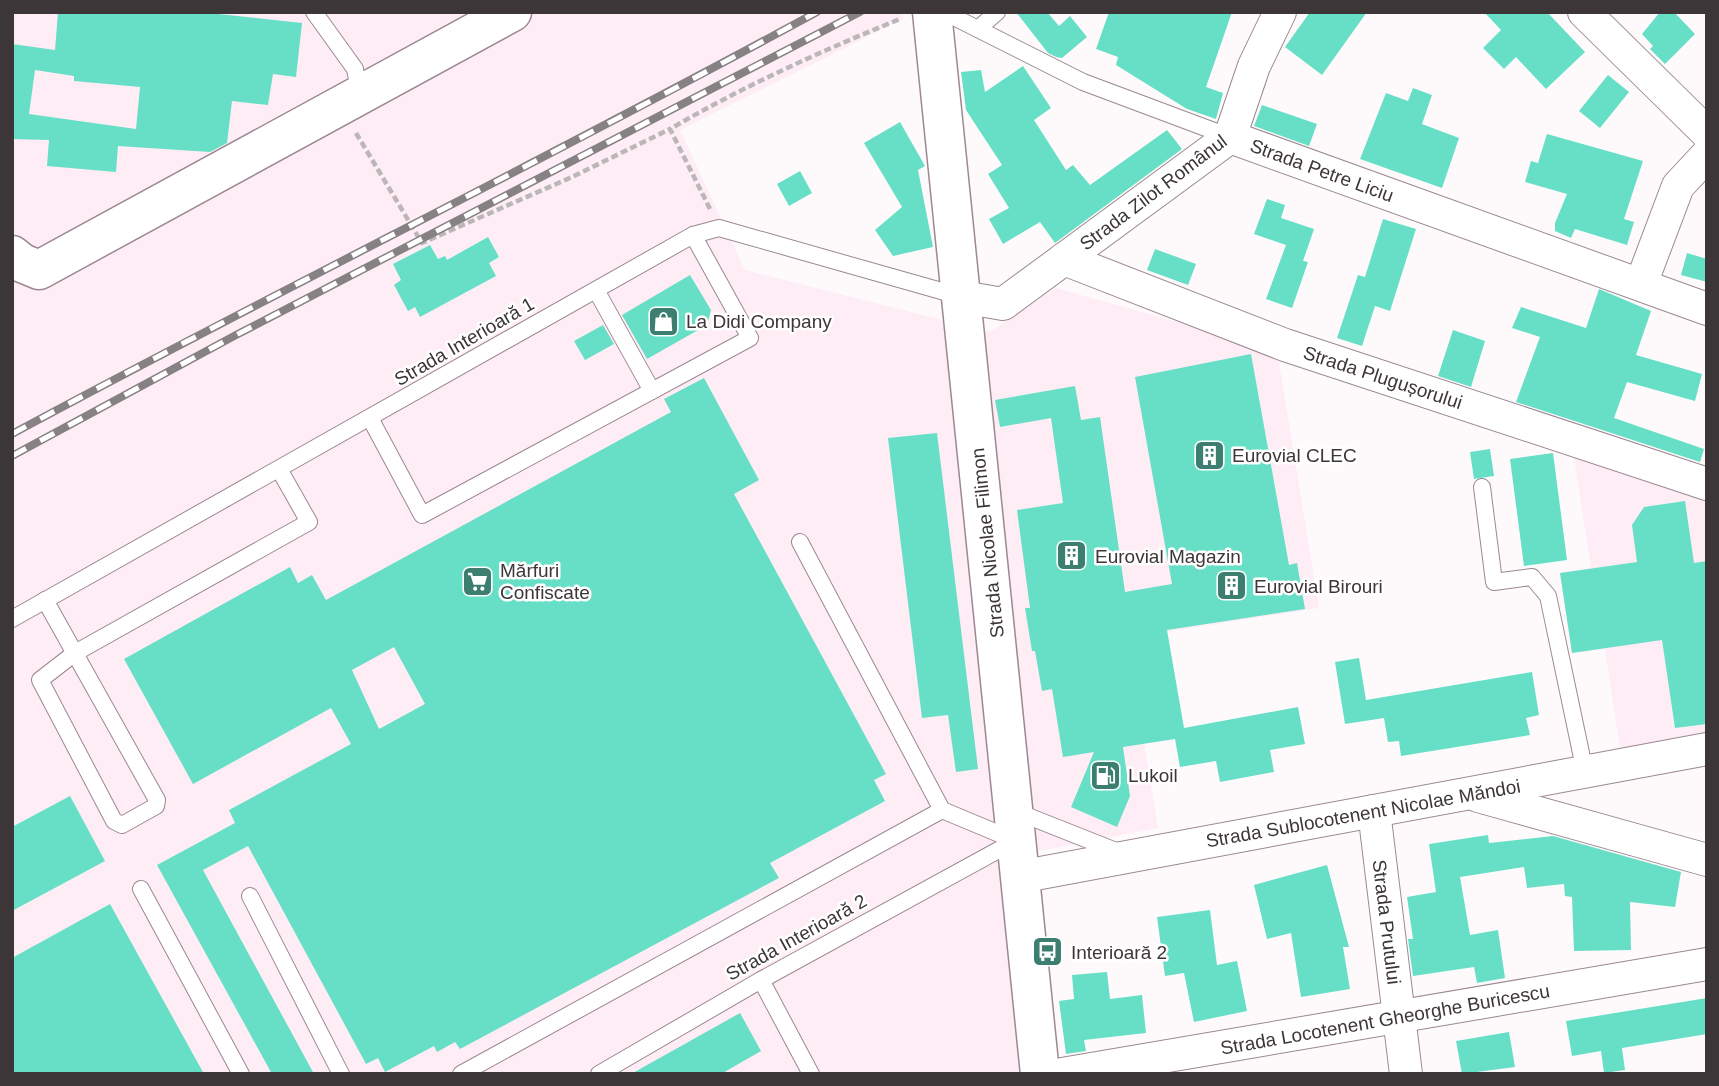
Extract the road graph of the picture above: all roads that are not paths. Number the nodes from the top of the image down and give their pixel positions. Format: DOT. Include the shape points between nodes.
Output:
graph roads {
  1 [pos="314,12"];
  2 [pos="512,12"];
  3 [pos="944,12"];
  4 [pos="997,12"];
  5 [pos="1280,12"];
  6 [pos="1584,12"];
  7 [pos="918,15"];
  8 [pos="978,29"];
  9 [pos="350,101"];
  10 [pos="1707,133"];
  11 [pos="1230,137"];
  12 [pos="1707,155"];
  13 [pos="694,235"];
  14 [pos="1064,259"];
  15 [pos="24,269"];
  16 [pos="1641,284"];
  17 [pos="596,290"];
  18 [pos="962,297"];
  19 [pos="1707,309"];
  20 [pos="652,391"];
  21 [pos="370,418"];
  22 [pos="279,469"];
  23 [pos="1707,484"];
  24 [pos="1482,486"];
  25 [pos="800,542"];
  26 [pos="46,600"];
  27 [pos="12,619"];
  28 [pos="75,653"];
  29 [pos="1707,750"];
  30 [pos="1584,772"];
  31 [pos="1469,794"];
  32 [pos="942,810"];
  33 [pos="1374,811"];
  34 [pos="1016,843"];
  35 [pos="1130,856"];
  36 [pos="1707,860"];
  37 [pos="141,889"];
  38 [pos="250,896"];
  39 [pos="1707,964"];
  40 [pos="761,980"];
  41 [pos="1399,1016"];
  42 [pos="241,1074"];
  43 [pos="341,1074"];
  44 [pos="461,1074"];
  45 [pos="599,1074"];
  46 [pos="811,1074"];
  47 [pos="1040,1074"];
  48 [pos="1062,1074"];
  49 [pos="1406,1074"];
  1 -- 9 [label="lane" via="355,69"];
  2 -- 9 [label="street"];
  3 -- 8 [label="lane, Strada Petre Liciu"];
  4 -- 8 [label="lane"];
  5 -- 11 [label="street, Strada Zilot Românul" via="1254,66"];
  6 -- 10 [label="street"];
  7 -- 18 [label="street, Strada Nicolae Filimon"];
  8 -- 11 [label="lane, Strada Petre Liciu" via="1083,82"];
  9 -- 15 [label="street"];
  11 -- 14 [label="street, Strada Zilot Românul"];
  11 -- 16 [label="street, Strada Petre Liciu"];
  12 -- 16 [label="street" via="1678,186"];
  13 -- 17 [label="lane, Strada Interioară 1"];
  13 -- 18 [label="lane, Strada Interioară 1" via="719,228"];
  13 -- 20 [label="lane" via="750,338"];
  14 -- 18 [label="street, Strada Zilot Românul" via="1003,304"];
  14 -- 23 [label="street, Strada Plugușorului" via="1285,345"];
  16 -- 19 [label="street, Strada Petre Liciu"];
  17 -- 20 [label="lane"];
  17 -- 21 [label="lane, Strada Interioară 1"];
  18 -- 34 [label="street, Strada Nicolae Filimon"];
  20 -- 21 [label="lane" via="422,515"];
  21 -- 22 [label="lane, Strada Interioară 1"];
  22 -- 26 [label="lane, Strada Interioară 1"];
  22 -- 28 [label="lane" via="309,522"];
  24 -- 30 [label="lane" via="1494,582 1532,577 1548,596"];
  25 -- 32 [label="lane"];
  26 -- 27 [label="lane, Strada Interioară 1"];
  26 -- 28 [label="lane"];
  28 -- 28 [label="lane" via="40,683 114,821 122,825 156,806 157,800"];
  29 -- 30 [label="street, Strada Sublocotenent Nicolae Măndoi"];
  30 -- 31 [label="street, Strada Sublocotenent Nicolae Măndoi"];
  31 -- 33 [label="street, Strada Sublocotenent Nicolae Măndoi"];
  31 -- 36 [label="street"];
  32 -- 34 [label="lane"];
  32 -- 44 [label="lane"];
  33 -- 35 [label="street, Strada Sublocotenent Nicolae Măndoi"];
  33 -- 41 [label="street, Strada Prutului"];
  34 -- 35 [label="street, Strada Sublocotenent Nicolae Măndoi"];
  34 -- 35 [label="lane"];
  34 -- 40 [label="lane, Strada Interioară 2"];
  34 -- 47 [label="street, Strada Nicolae Filimon"];
  37 -- 42 [label="lane"];
  38 -- 43 [label="lane"];
  39 -- 41 [label="street, Strada Locotenent Gheorghe Buricescu"];
  40 -- 45 [label="lane, Strada Interioară 2"];
  40 -- 46 [label="lane"];
  41 -- 48 [label="street, Strada Locotenent Gheorghe Buricescu"];
  41 -- 49 [label="street, Strada Prutului"];
}
